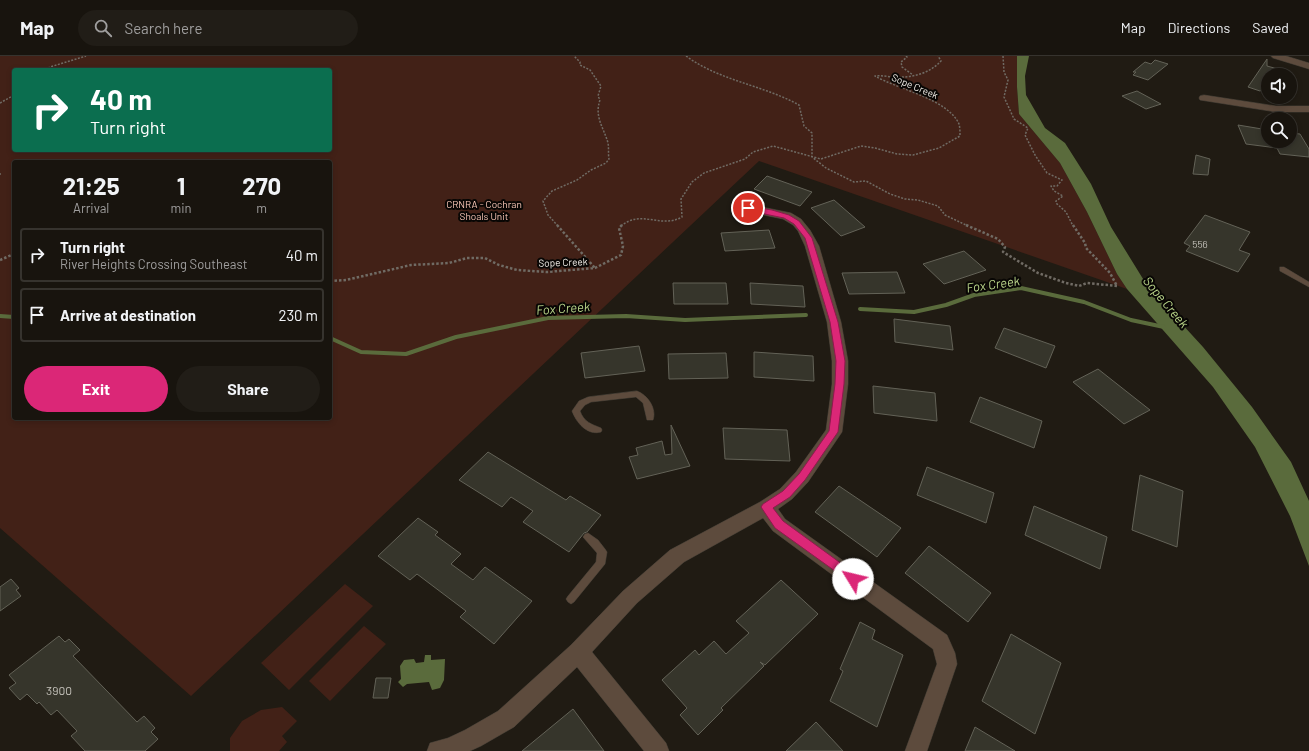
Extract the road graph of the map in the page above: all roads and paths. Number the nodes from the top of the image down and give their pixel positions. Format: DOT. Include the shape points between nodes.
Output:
graph roads {
  1 [pos="86,56"];
  2 [pos="574,56"];
  3 [pos="686,56"];
  4 [pos="906,56"];
  5 [pos="938,56"];
  6 [pos="1003,56"];
  7 [pos="1276,56"];
  8 [pos="1309,66"];
  9 [pos="48,68"];
  10 [pos="914,76"];
  11 [pos="12,96"];
  12 [pos="1204,98"];
  13 [pos="0,103"];
  14 [pos="1309,109"];
  15 [pos="812,157"];
  16 [pos="0,173"];
  17 [pos="0,176"];
  18 [pos="748,208"];
  19 [pos="12,255"];
  20 [pos="0,260"];
  21 [pos="595,268"];
  22 [pos="1282,269"];
  23 [pos="332,282"];
  24 [pos="1309,285"];
  25 [pos="650,418"];
  26 [pos="598,430"];
  27 [pos="766,507"];
  28 [pos="588,537"];
  29 [pos="571,599"];
  30 [pos="578,652"];
  31 [pos="438,751"];
  32 [pos="658,751"];
  33 [pos="916,751"];
  1 -- 9 [label="path"];
  2 -- 21 [label="path" via="580,65 590,70 601,86 597,108 608,144 609,159 577,180 552,191 543,201 548,215"];
  3 -- 15 [label="path" via="698,65 726,78 799,105 804,126 812,133"];
  4 -- 10 [label="path" via="901,62 902,67"];
  5 -- 10 [label="path, Sope Creek" via="941,60 938,64"];
  6 -- 15 [label="path" via="1004,72 1008,80 1004,97 1014,119 1028,128 1025,135 1047,173 1062,180 1057,186 1051,186 1062,196 1056,203 1065,209 1086,248 1110,273 1117,286 1087,283 1080,286 1038,273 1003,252 1005,247 998,239 945,215 938,206 890,194 866,181 854,182 826,168"];
  7 -- 8 [label="street"];
  10 -- 15 [label="path, Sope Creek" via="875,76 934,102 958,119 960,136 950,144 910,155 862,146 826,158"];
  11 -- 13 [label="path"];
  12 -- 14 [label="street" via="1276,109"];
  15 -- 21 [label="path, Sope Creek" via="773,146 753,152 746,159 704,173 692,182 681,199 682,217 677,222 648,218 624,222 619,228 621,255"];
  16 -- 17 [label="path"];
  18 -- 27 [label="street" via="787,216 797,222 809,238 834,322 840,361 834,432 802,477 786,494"];
  19 -- 20 [label="path"];
  21 -- 23 [label="path, Sope Creek" via="547,272 517,270 484,258 467,258 448,263 411,265"];
  22 -- 24 [label="lane"];
  25 -- 26 [label="lane" via="644,396 637,394 584,401 576,411 579,418 589,428"];
  27 -- 30 [label="street" via="677,556 630,597"];
  27 -- 33 [label="street" via="779,524 940,642 946,664"];
  28 -- 29 [label="lane" via="602,552 600,564"];
  30 -- 31 [label="street" via="506,719 473,738"];
  30 -- 32 [label="street"];
}
